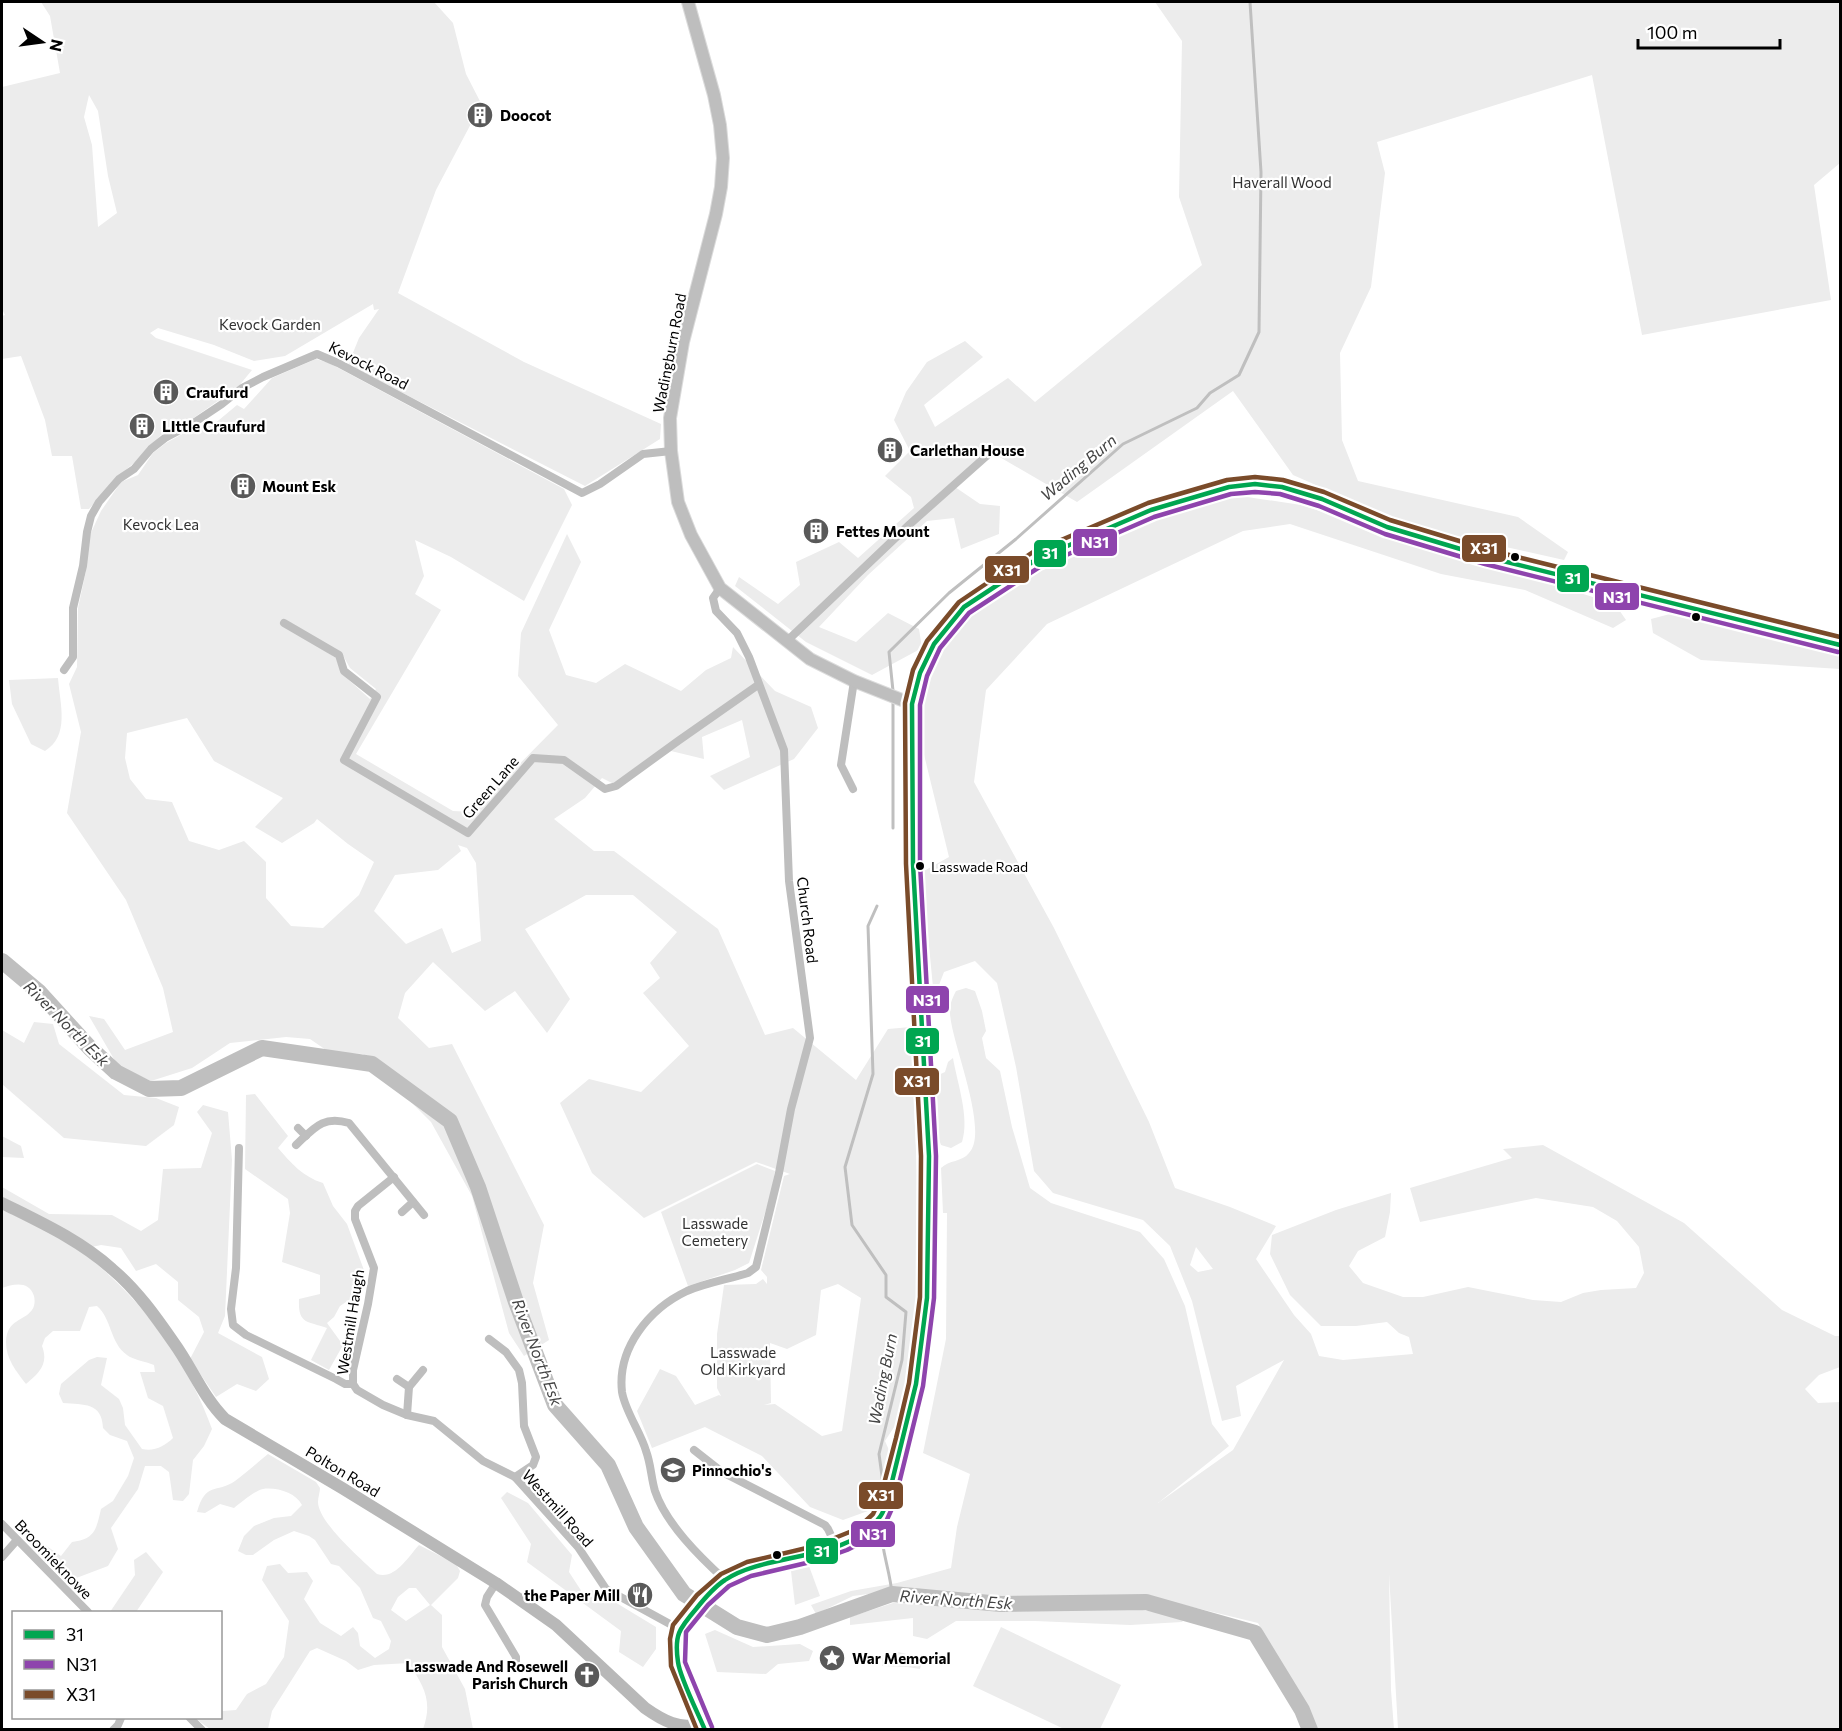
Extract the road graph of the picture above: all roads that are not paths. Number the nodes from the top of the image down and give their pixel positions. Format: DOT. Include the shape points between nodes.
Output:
graph roads {
  1 [pos="688,2"];
  2 [pos="671,451"];
  3 [pos="991,452"];
  4 [pos="720,588"];
  5 [pos="284,622"];
  6 [pos="787,642"];
  7 [pos="1840,645"];
  8 [pos="64,670"];
  9 [pos="854,681"];
  10 [pos="758,686"];
  11 [pos="912,704"];
  12 [pos="853,789"];
  13 [pos="298,1128"];
  14 [pos="306,1136"];
  15 [pos="296,1145"];
  16 [pos="239,1148"];
  17 [pos="394,1177"];
  18 [pos="413,1202"];
  19 [pos="2,1203"];
  20 [pos="402,1212"];
  21 [pos="424,1215"];
  22 [pos="489,1339"];
  23 [pos="423,1370"];
  24 [pos="397,1379"];
  25 [pos="353,1384"];
  26 [pos="409,1388"];
  27 [pos="407,1415"];
  28 [pos="694,1450"];
  29 [pos="514,1477"];
  30 [pos="2,1524"];
  31 [pos="17,1540"];
  32 [pos="833,1542"];
  33 [pos="2,1557"];
  34 [pos="496,1583"];
  35 [pos="721,1583"];
  36 [pos="87,1611"];
  37 [pos="679,1629"];
  38 [pos="516,1664"];
  39 [pos="191,1719"];
  40 [pos="703,1726"];
  41 [pos="202,1730"];
  1 -- 2 [label="main road, Wadingburn Road" via="714,95 723,158 716,214 674,390"];
  2 -- 4 [label="main road, Wadingburn Road" via="678,502 691,536"];
  2 -- 8 [label="street, Kevock Road" via="643,454 582,493 317,354 263,376 165,438 99,502 87,532 73,608 74,657"];
  3 -- 6 [label="street"];
  4 -- 6 [label="main road, Wadingburn Road"];
  4 -- 10 [label="street, Church Road" via="713,598 716,611 737,633"];
  5 -- 10 [label="street, Green Lane" via="339,655 344,671 377,697 344,760 468,833 533,758 564,760 605,789 616,786"];
  6 -- 9 [label="main road, Wadingburn Road"];
  7 -- 11 [label="street" via="1487,557 1388,526 1322,499 1255,484 1229,487 1151,510 1037,559 964,607 934,644 920,673"];
  9 -- 11 [label="main road, Wadingburn Road"];
  9 -- 12 [label="street" via="841,765"];
  10 -- 35 [label="street, Church Road" via="784,750 789,881 810,1038 756,1268 687,1291 653,1313 639,1330 624,1362 622,1394 646,1451 663,1510"];
  11 -- 32 [label="main road" via="913,864 929,1155 927,1298 916,1384 886,1502 879,1519 861,1535"];
  13 -- 14 [label="street"];
  14 -- 15 [label="street"];
  14 -- 17 [label="street" via="329,1120 349,1123"];
  16 -- 25 [label="street, Westmill Road" via="233,1325 345,1384"];
  17 -- 18 [label="street"];
  17 -- 25 [label="street, Westmill Haugh" via="355,1211 374,1268"];
  18 -- 20 [label="street"];
  18 -- 21 [label="street"];
  19 -- 34 [label="street, Polton Road" via="74,1240 112,1269 142,1299 176,1345 213,1407 225,1419"];
  22 -- 29 [label="street" via="506,1352 519,1370 524,1426 536,1457 533,1465"];
  23 -- 26 [label="street"];
  24 -- 26 [label="street"];
  25 -- 27 [label="street, Westmill Road" via="383,1405"];
  26 -- 27 [label="street"];
  27 -- 29 [label="street, Westmill Road" via="434,1421 483,1461"];
  28 -- 32 [label="street" via="722,1472 825,1525"];
  29 -- 37 [label="street, Westmill Road" via="578,1547 606,1589"];
  30 -- 31 [label="street, Broomieknowe"];
  31 -- 33 [label="street"];
  31 -- 36 [label="street, Broomieknowe"];
  32 -- 35 [label="main road" via="749,1569"];
  34 -- 38 [label="street" via="485,1605"];
  34 -- 40 [label="street, Polton Road" via="556,1625 659,1718 678,1725"];
  35 -- 37 [label="main road"];
  37 -- 40 [label="main road" via="678,1664"];
  39 -- 41 [label="street"];
}
